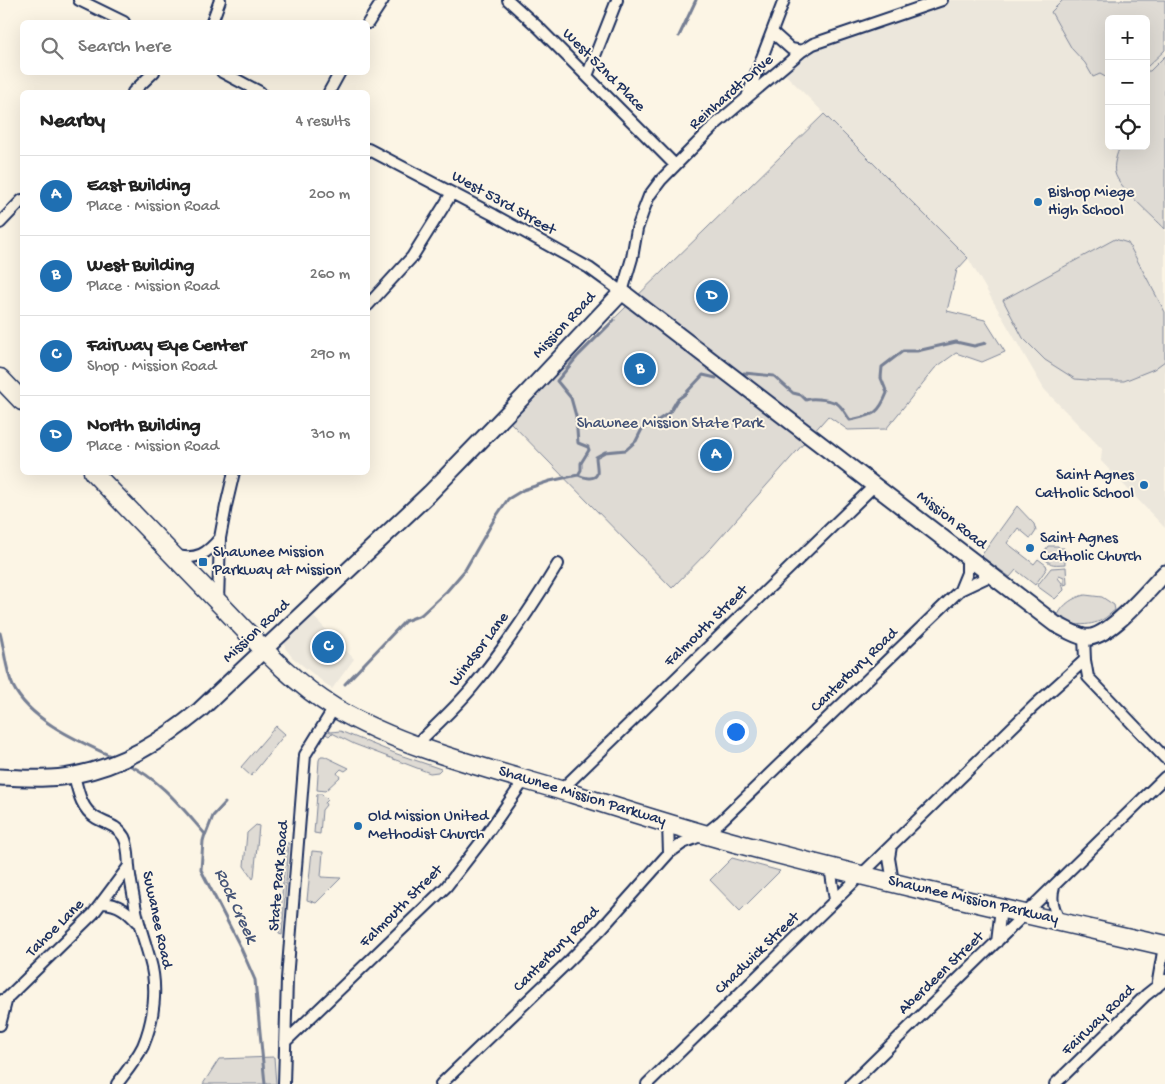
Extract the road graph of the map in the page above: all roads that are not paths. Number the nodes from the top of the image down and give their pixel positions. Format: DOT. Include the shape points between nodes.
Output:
graph roads {
  1 [pos="79,0"];
  2 [pos="220,0"];
  3 [pos="382,0"];
  4 [pos="508,0"];
  5 [pos="616,0"];
  6 [pos="784,0"];
  7 [pos="942,0"];
  8 [pos="120,20"];
  9 [pos="213,20"];
  10 [pos="370,21"];
  11 [pos="772,32"];
  12 [pos="802,51"];
  13 [pos="151,75"];
  14 [pos="228,75"];
  15 [pos="338,75"];
  16 [pos="587,76"];
  17 [pos="136,90"];
  18 [pos="256,90"];
  19 [pos="330,90"];
  20 [pos="747,98"];
  21 [pos="370,150"];
  22 [pos="675,165"];
  23 [pos="452,193"];
  24 [pos="20,202"];
  25 [pos="0,223"];
  26 [pos="622,292"];
  27 [pos="370,303"];
  28 [pos="0,378"];
  29 [pos="20,399"];
  30 [pos="96,475"];
  31 [pos="233,475"];
  32 [pos="875,485"];
  33 [pos="220,538"];
  34 [pos="967,555"];
  35 [pos="174,556"];
  36 [pos="558,564"];
  37 [pos="1165,573"];
  38 [pos="992,575"];
  39 [pos="960,590"];
  40 [pos="218,601"];
  41 [pos="1084,637"];
  42 [pos="264,650"];
  43 [pos="1085,660"];
  44 [pos="334,708"];
  45 [pos="416,745"];
  46 [pos="1165,758"];
  47 [pos="77,774"];
  48 [pos="0,777"];
  49 [pos="1165,777"];
  50 [pos="525,780"];
  51 [pos="561,790"];
  52 [pos="668,824"];
  53 [pos="705,834"];
  54 [pos="891,846"];
  55 [pos="669,853"];
  56 [pos="129,866"];
  57 [pos="830,867"];
  58 [pos="861,875"];
  59 [pos="893,882"];
  60 [pos="1054,886"];
  61 [pos="835,900"];
  62 [pos="103,903"];
  63 [pos="1001,908"];
  64 [pos="1026,914"];
  65 [pos="137,922"];
  66 [pos="1060,922"];
  67 [pos="997,942"];
  68 [pos="1164,946"];
  69 [pos="1161,983"];
  70 [pos="4,999"];
  71 [pos="0,1025"];
  72 [pos="285,1042"];
  73 [pos="117,1084"];
  74 [pos="284,1084"];
  75 [pos="441,1084"];
  76 [pos="647,1084"];
  77 [pos="851,1084"];
  78 [pos="1055,1084"];
  1 -- 8 [label="street"];
  2 -- 9 [label="street"];
  3 -- 10 [label="street"];
  4 -- 16 [label="street, West 52nd Place"];
  5 -- 16 [label="street"];
  6 -- 11 [label="street"];
  7 -- 12 [label="street, Reinhardt Drive" via="837,35"];
  11 -- 12 [label="street" via="791,48"];
  11 -- 20 [label="street"];
  12 -- 20 [label="street, Reinhardt Drive"];
  13 -- 17 [label="street"];
  14 -- 18 [label="street"];
  15 -- 19 [label="street"];
  16 -- 22 [label="street, West 52nd Place"];
  20 -- 22 [label="street, Reinhardt Drive"];
  21 -- 23 [label="street, West 53rd Street"];
  22 -- 26 [label="street, Reinhardt Drive" via="649,196"];
  23 -- 26 [label="street, West 53rd Street" via="589,268"];
  23 -- 27 [label="street" via="412,257"];
  24 -- 25 [label="street"];
  26 -- 32 [label="main road, Mission Road"];
  26 -- 42 [label="main road, Mission Road" via="430,492"];
  28 -- 29 [label="highway"];
  30 -- 35 [label="highway, Shawnee Mission Parkway"];
  31 -- 33 [label="street"];
  32 -- 34 [label="main road, Mission Road"];
  32 -- 51 [label="street, Falmouth Street"];
  33 -- 35 [label="street" via="202,554 188,558"];
  33 -- 40 [label="street"];
  34 -- 38 [label="main road, Mission Road"];
  34 -- 39 [label="street, Canterbury Road" via="967,572"];
  35 -- 40 [label="highway, Shawnee Mission Parkway"];
  36 -- 45 [label="street, Windsor Lane" via="484,673"];
  37 -- 41 [label="main road" via="1113,626 1099,635"];
  38 -- 39 [label="street, Canterbury Road"];
  38 -- 41 [label="main road, Mission Road" via="1055,624"];
  39 -- 53 [label="street, Canterbury Road"];
  40 -- 42 [label="highway, Shawnee Mission Parkway"];
  41 -- 43 [label="street"];
  42 -- 44 [label="highway, Shawnee Mission Parkway"];
  42 -- 47 [label="main road, Mission Road" via="174,732 122,760"];
  43 -- 46 [label="street" via="1088,677"];
  43 -- 54 [label="street, Chadwick Street"];
  44 -- 45 [label="highway, Shawnee Mission Parkway"];
  44 -- 72 [label="street, State Park Road" via="305,754"];
  45 -- 50 [label="highway, Shawnee Mission Parkway"];
  47 -- 48 [label="main road, Mission Road"];
  47 -- 56 [label="street, Suwanee Road" via="80,799 87,811 107,822 124,838"];
  49 -- 60 [label="street, Aberdeen Street"];
  50 -- 51 [label="highway, Shawnee Mission Parkway"];
  50 -- 72 [label="street, Falmouth Street" via="446,886"];
  51 -- 52 [label="highway, Shawnee Mission Parkway"];
  52 -- 53 [label="highway, Shawnee Mission Parkway"];
  52 -- 55 [label="street"];
  53 -- 55 [label="street, Canterbury Road"];
  53 -- 57 [label="highway, Shawnee Mission Parkway"];
  54 -- 58 [label="street, Chadwick Street"];
  54 -- 59 [label="street" via="889,866"];
  55 -- 75 [label="street, Canterbury Road" via="568,963"];
  56 -- 62 [label="street, Tahoe Lane"];
  56 -- 65 [label="street, Suwanee Road"];
  57 -- 58 [label="highway, Shawnee Mission Parkway"];
  57 -- 61 [label="street"];
  58 -- 59 [label="highway, Shawnee Mission Parkway"];
  58 -- 61 [label="street, Chadwick Street"];
  59 -- 63 [label="highway, Shawnee Mission Parkway"];
  60 -- 64 [label="street, Aberdeen Street"];
  60 -- 66 [label="street" via="1053,906"];
  61 -- 76 [label="street, Chadwick Street"];
  62 -- 65 [label="street, Tahoe Lane" via="120,906"];
  62 -- 70 [label="street, Tahoe Lane"];
  63 -- 64 [label="highway, Shawnee Mission Parkway"];
  63 -- 67 [label="street"];
  64 -- 66 [label="highway, Shawnee Mission Parkway"];
  64 -- 67 [label="street, Aberdeen Street"];
  65 -- 73 [label="street, Suwanee Road" via="153,976 153,1008 142,1048"];
  66 -- 68 [label="highway, Shawnee Mission Parkway"];
  67 -- 77 [label="street, Aberdeen Street"];
  68 -- 69 [label="street"];
  69 -- 78 [label="street, Fairway Road"];
  70 -- 71 [label="street, Tahoe Lane"];
  72 -- 74 [label="street, State Park Road"];
}
